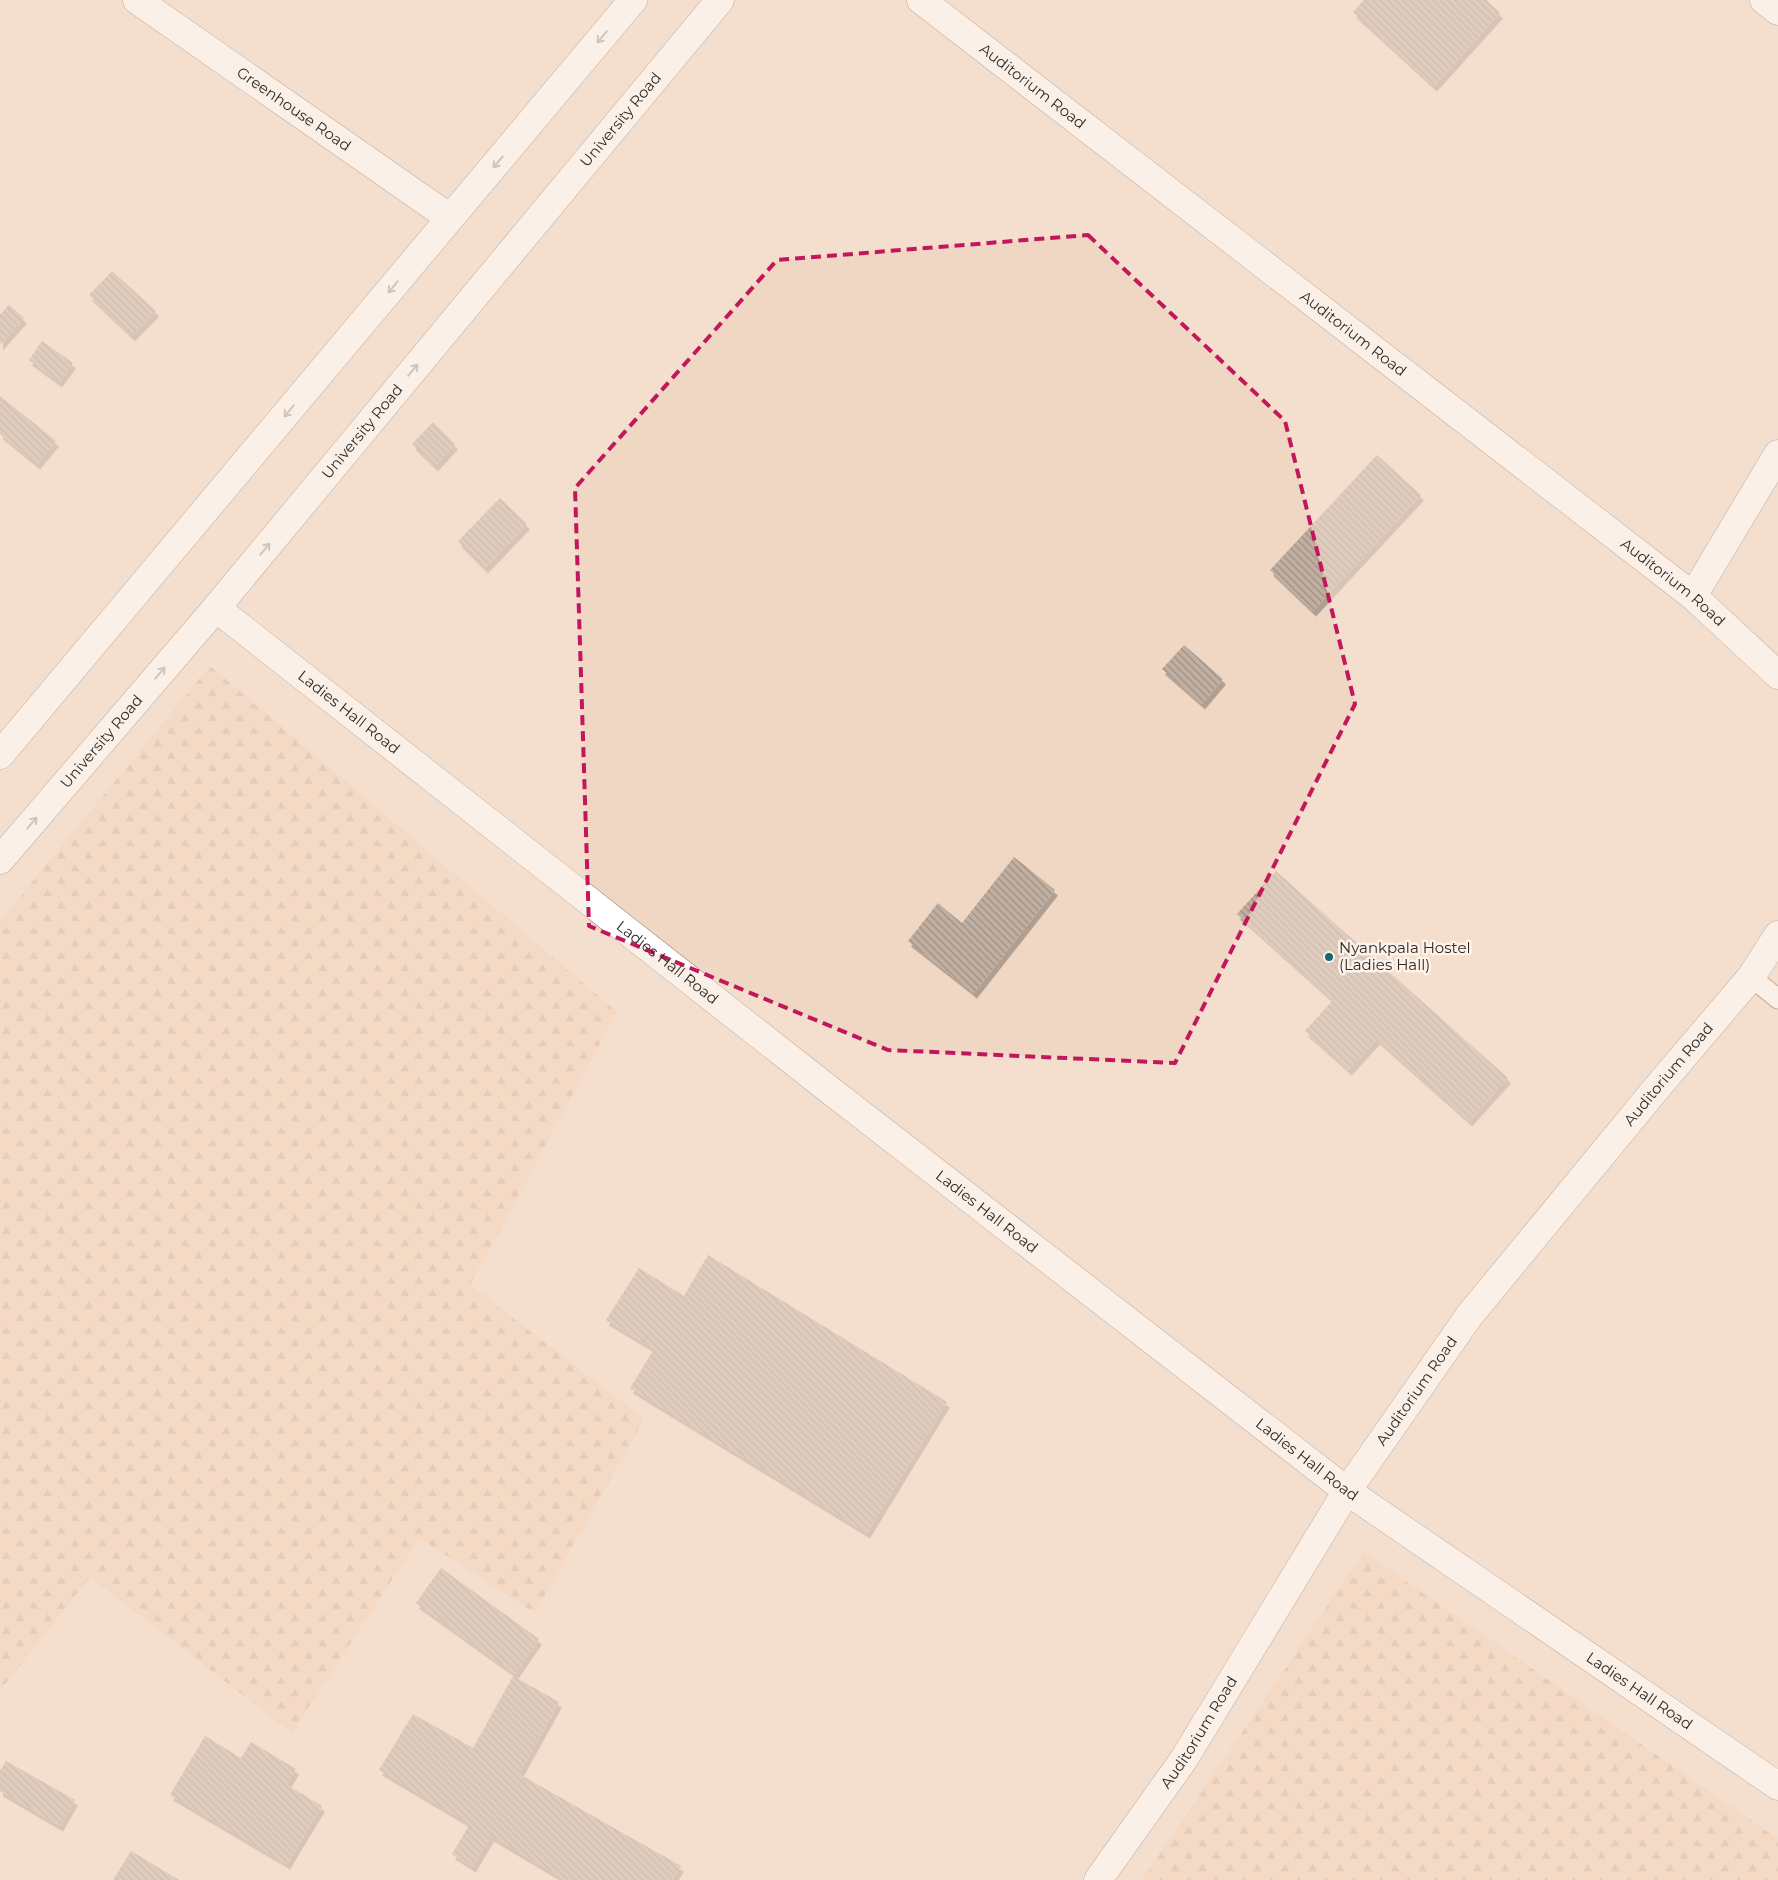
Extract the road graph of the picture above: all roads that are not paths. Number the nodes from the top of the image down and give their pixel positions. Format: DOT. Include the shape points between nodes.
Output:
graph roads {
  1 [pos="137,0"];
  2 [pos="633,0"];
  3 [pos="720,0"];
  4 [pos="921,0"];
  5 [pos="1764,0"];
  6 [pos="1778,11"];
  7 [pos="450,218"];
  8 [pos="1778,454"];
  9 [pos="1692,596"];
  10 [pos="216,608"];
  11 [pos="1778,675"];
  12 [pos="0,755"];
  13 [pos="0,860"];
  14 [pos="1778,935"];
  15 [pos="1751,977"];
  16 [pos="1778,999"];
  17 [pos="1347,1491"];
  18 [pos="1778,1786"];
  19 [pos="1098,1880"];
  1 -- 7 [label="street, Greenhouse Road"];
  2 -- 7 [label="street, one-way"];
  10 -- 3 [label="street, University Road, one-way"];
  4 -- 9 [label="street, Auditorium Road"];
  5 -- 6 [label="street"];
  7 -- 12 [label="street, one-way"];
  8 -- 9 [label="street"];
  9 -- 11 [label="street, Auditorium Road"];
  13 -- 10 [label="street, University Road, one-way"];
  10 -- 17 [label="street, Ladies Hall Road"];
  14 -- 15 [label="street, Auditorium Road"];
  15 -- 16 [label="lane"];
  15 -- 17 [label="street, Auditorium Road" via="1468,1316"];
  17 -- 18 [label="street, Ladies Hall Road"];
  17 -- 19 [label="street, Auditorium Road" via="1184,1759"];
}
